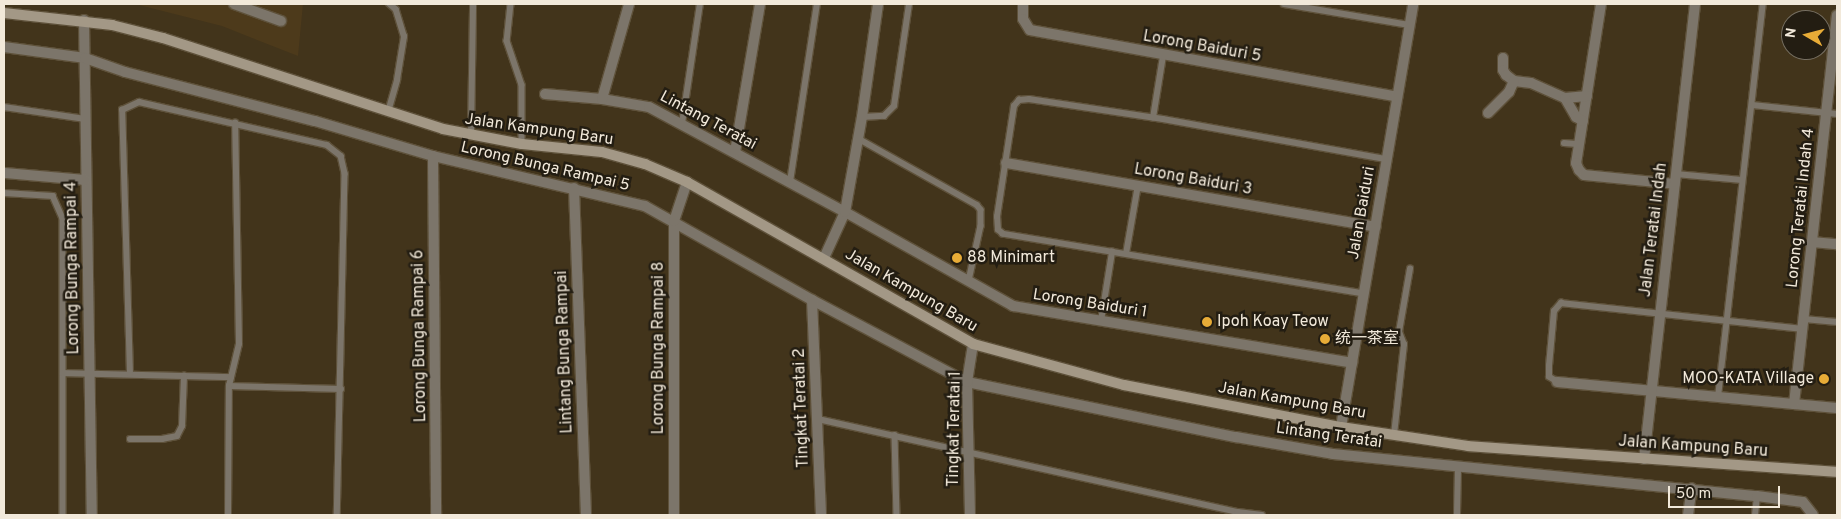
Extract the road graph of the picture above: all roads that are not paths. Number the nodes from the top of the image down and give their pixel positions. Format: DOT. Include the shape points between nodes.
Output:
graph roads {
  1 [pos="234,4"];
  2 [pos="389,4"];
  3 [pos="473,4"];
  4 [pos="511,4"];
  5 [pos="628,4"];
  6 [pos="700,4"];
  7 [pos="760,4"];
  8 [pos="817,4"];
  9 [pos="878,4"];
  10 [pos="908,4"];
  11 [pos="1023,4"];
  12 [pos="1284,4"];
  13 [pos="1413,4"];
  14 [pos="1601,4"];
  15 [pos="1695,4"];
  16 [pos="1763,4"];
  17 [pos="8,10"];
  18 [pos="1837,15"];
  19 [pos="84,20"];
  20 [pos="281,21"];
  21 [pos="1409,24"];
  22 [pos="4,47"];
  23 [pos="1164,56"];
  24 [pos="85,58"];
  25 [pos="1503,58"];
  26 [pos="1514,81"];
  27 [pos="545,94"];
  28 [pos="1397,96"];
  29 [pos="1587,96"];
  30 [pos="1565,98"];
  31 [pos="602,99"];
  32 [pos="1753,105"];
  33 [pos="4,107"];
  34 [pos="388,112"];
  35 [pos="1488,113"];
  36 [pos="1832,114"];
  37 [pos="862,117"];
  38 [pos="1153,118"];
  39 [pos="85,119"];
  40 [pos="1583,121"];
  41 [pos="235,124"];
  42 [pos="682,124"];
  43 [pos="471,136"];
  44 [pos="859,139"];
  45 [pos="1564,143"];
  46 [pos="522,144"];
  47 [pos="1580,144"];
  48 [pos="735,152"];
  49 [pos="433,156"];
  50 [pos="1386,159"];
  51 [pos="1006,162"];
  52 [pos="4,173"];
  53 [pos="1675,179"];
  54 [pos="86,180"];
  55 [pos="1742,180"];
  56 [pos="687,182"];
  57 [pos="790,182"];
  58 [pos="1138,186"];
  59 [pos="574,188"];
  60 [pos="4,193"];
  61 [pos="845,212"];
  62 [pos="674,221"];
  63 [pos="1375,227"];
  64 [pos="1812,242"];
  65 [pos="1837,244"];
  66 [pos="1112,252"];
  67 [pos="1126,254"];
  68 [pos="824,258"];
  69 [pos="1410,269"];
  70 [pos="969,281"];
  71 [pos="1364,294"];
  72 [pos="812,300"];
  73 [pos="1659,313"];
  74 [pos="1727,319"];
  75 [pos="1101,321"];
  76 [pos="1837,322"];
  77 [pos="1803,324"];
  78 [pos="973,344"];
  79 [pos="1352,363"];
  80 [pos="63,373"];
  81 [pos="90,373"];
  82 [pos="130,374"];
  83 [pos="184,376"];
  84 [pos="231,377"];
  85 [pos="967,382"];
  86 [pos="1557,382"];
  87 [pos="228,386"];
  88 [pos="340,389"];
  89 [pos="1651,392"];
  90 [pos="1718,398"];
  91 [pos="1794,404"];
  92 [pos="1837,408"];
  93 [pos="818,418"];
  94 [pos="1341,427"];
  95 [pos="895,435"];
  96 [pos="1394,435"];
  97 [pos="130,439"];
  98 [pos="967,451"];
  99 [pos="1644,459"];
  100 [pos="1458,467"];
  101 [pos="1837,472"];
  102 [pos="1692,488"];
  103 [pos="1757,496"];
  104 [pos="1238,514"];
  105 [pos="63,515"];
  106 [pos="92,515"];
  107 [pos="228,515"];
  108 [pos="337,515"];
  109 [pos="436,515"];
  110 [pos="586,515"];
  111 [pos="674,515"];
  112 [pos="821,515"];
  113 [pos="897,515"];
  114 [pos="970,515"];
  115 [pos="1262,515"];
  116 [pos="1457,515"];
  117 [pos="1688,515"];
  118 [pos="1755,515"];
  119 [pos="1813,515"];
  1 -- 20 [label="street"];
  2 -- 34 [label="lane" via="396,10 404,37"];
  3 -- 43 [label="lane"];
  4 -- 46 [label="lane" via="507,41 522,85"];
  5 -- 31 [label="street"];
  6 -- 42 [label="lane"];
  7 -- 48 [label="street"];
  8 -- 57 [label="lane"];
  9 -- 37 [label="street"];
  10 -- 37 [label="lane" via="894,106 884,116"];
  11 -- 23 [label="street, Lorong Baiduri 5" via="1023,19 1030,30"];
  12 -- 21 [label="lane"];
  13 -- 21 [label="street, Jalan Baiduri"];
  14 -- 29 [label="street"];
  15 -- 53 [label="street, Jalan Teratai Indah"];
  16 -- 32 [label="lane"];
  17 -- 19 [label="street, Jalan Kampung Baru"];
  18 -- 36 [label="street, Lorong Teratai Indah 4"];
  19 -- 24 [label="street, Lorong Bunga Rampai 4"];
  19 -- 34 [label="street, Jalan Kampung Baru" via="162,38"];
  21 -- 28 [label="street, Jalan Baiduri"];
  22 -- 24 [label="street, Lorong Bunga Rampai 5"];
  23 -- 28 [label="street, Lorong Baiduri 5"];
  23 -- 38 [label="lane"];
  24 -- 39 [label="street, Lorong Bunga Rampai 4"];
  24 -- 49 [label="street, Lorong Bunga Rampai 5" via="124,72 315,121"];
  25 -- 26 [label="street" via="1503,70"];
  26 -- 30 [label="street" via="1531,83"];
  26 -- 35 [label="street" via="1509,92"];
  27 -- 31 [label="street, Lintang Teratai"];
  28 -- 50 [label="street, Jalan Baiduri"];
  29 -- 30 [label="street"];
  29 -- 40 [label="street"];
  30 -- 40 [label="street" via="1576,118"];
  31 -- 42 [label="street, Lintang Teratai" via="649,107"];
  32 -- 36 [label="lane"];
  32 -- 55 [label="lane"];
  33 -- 39 [label="lane"];
  34 -- 43 [label="street, Jalan Kampung Baru"];
  36 -- 64 [label="street, Lorong Teratai Indah 4"];
  37 -- 44 [label="street"];
  38 -- 50 [label="lane"];
  38 -- 51 [label="lane" via="1019,100 1014,106"];
  39 -- 54 [label="street, Lorong Bunga Rampai 4"];
  40 -- 47 [label="street"];
  41 -- 82 [label="lane" via="139,102 122,110"];
  41 -- 84 [label="lane" via="239,344"];
  41 -- 88 [label="lane" via="327,145 341,156 345,174"];
  42 -- 48 [label="street, Lintang Teratai"];
  43 -- 46 [label="street, Jalan Kampung Baru"];
  44 -- 61 [label="street"];
  44 -- 70 [label="lane" via="978,205 981,226"];
  45 -- 47 [label="lane"];
  46 -- 56 [label="street, Jalan Kampung Baru" via="602,152 646,164"];
  47 -- 53 [label="street" via="1576,163 1584,176"];
  48 -- 57 [label="street, Lintang Teratai"];
  49 -- 59 [label="street, Lorong Bunga Rampai 5"];
  49 -- 109 [label="street, Lorong Bunga Rampai 6"];
  50 -- 63 [label="street, Jalan Baiduri"];
  51 -- 58 [label="street, Lorong Baiduri 3"];
  51 -- 66 [label="lane" via="997,217 998,230 1003,234"];
  52 -- 54 [label="street"];
  53 -- 55 [label="lane"];
  53 -- 73 [label="street, Jalan Teratai Indah"];
  54 -- 81 [label="street, Lorong Bunga Rampai 4"];
  55 -- 74 [label="lane"];
  56 -- 62 [label="street, Lorong Bunga Rampai 8"];
  56 -- 68 [label="street, Jalan Kampung Baru"];
  57 -- 61 [label="street, Lintang Teratai"];
  58 -- 63 [label="street, Lorong Baiduri 3"];
  58 -- 67 [label="lane"];
  59 -- 62 [label="street, Lorong Bunga Rampai 5" via="645,206"];
  59 -- 110 [label="street, Lintang Bunga Rampai"];
  60 -- 80 [label="lane" via="53,196 63,218"];
  61 -- 68 [label="street"];
  61 -- 70 [label="street, Lorong Baiduri 1"];
  62 -- 72 [label="street, Lorong Bunga Rampai 5"];
  62 -- 111 [label="street, Lorong Bunga Rampai 8"];
  63 -- 71 [label="street, Jalan Baiduri"];
  64 -- 65 [label="street"];
  64 -- 77 [label="street, Lorong Teratai Indah 4"];
  66 -- 67 [label="lane"];
  66 -- 75 [label="lane"];
  67 -- 71 [label="lane"];
  68 -- 78 [label="street, Jalan Kampung Baru"];
  69 -- 96 [label="lane" via="1399,332 1404,345"];
  70 -- 75 [label="street, Lorong Baiduri 1" via="1013,306"];
  71 -- 79 [label="street, Jalan Baiduri"];
  72 -- 85 [label="street, Lorong Bunga Rampai 5"];
  72 -- 93 [label="street, Tingkat Teratai 2"];
  73 -- 74 [label="lane"];
  73 -- 86 [label="lane" via="1560,303 1554,311 1549,366 1549,377"];
  73 -- 89 [label="street, Jalan Teratai Indah"];
  74 -- 77 [label="lane"];
  74 -- 90 [label="lane"];
  75 -- 79 [label="street, Lorong Baiduri 1"];
  76 -- 77 [label="lane"];
  77 -- 91 [label="street, Lorong Teratai Indah 4"];
  78 -- 85 [label="street, Tingkat Teratai 1"];
  78 -- 94 [label="street, Jalan Kampung Baru" via="1124,385"];
  79 -- 94 [label="street, Jalan Baiduri"];
  80 -- 81 [label="lane"];
  80 -- 105 [label="lane"];
  81 -- 82 [label="lane"];
  81 -- 106 [label="street, Lorong Bunga Rampai 4"];
  82 -- 83 [label="lane"];
  83 -- 84 [label="lane"];
  83 -- 97 [label="lane" via="182,426 177,436"];
  84 -- 87 [label="lane"];
  85 -- 98 [label="street, Tingkat Teratai 1"];
  85 -- 100 [label="street, Lintang Teratai" via="1246,439 1333,454"];
  86 -- 89 [label="street"];
  87 -- 88 [label="lane"];
  87 -- 107 [label="lane"];
  88 -- 108 [label="lane"];
  89 -- 90 [label="street"];
  89 -- 99 [label="street, Jalan Teratai Indah"];
  90 -- 91 [label="street"];
  91 -- 92 [label="street"];
  93 -- 95 [label="lane"];
  93 -- 112 [label="street, Tingkat Teratai 2"];
  94 -- 96 [label="street, Jalan Kampung Baru"];
  95 -- 98 [label="lane"];
  95 -- 113 [label="lane"];
  96 -- 99 [label="street, Jalan Kampung Baru" via="1468,446"];
  98 -- 104 [label="lane"];
  98 -- 114 [label="street, Tingkat Teratai 1"];
  99 -- 101 [label="street, Jalan Kampung Baru"];
  100 -- 102 [label="street, Lintang Teratai"];
  100 -- 116 [label="lane"];
  102 -- 103 [label="street, Lintang Teratai"];
  102 -- 117 [label="street"];
  103 -- 118 [label="lane"];
  103 -- 119 [label="street, Lintang Teratai" via="1803,502"];
  104 -- 115 [label="lane"];
}
